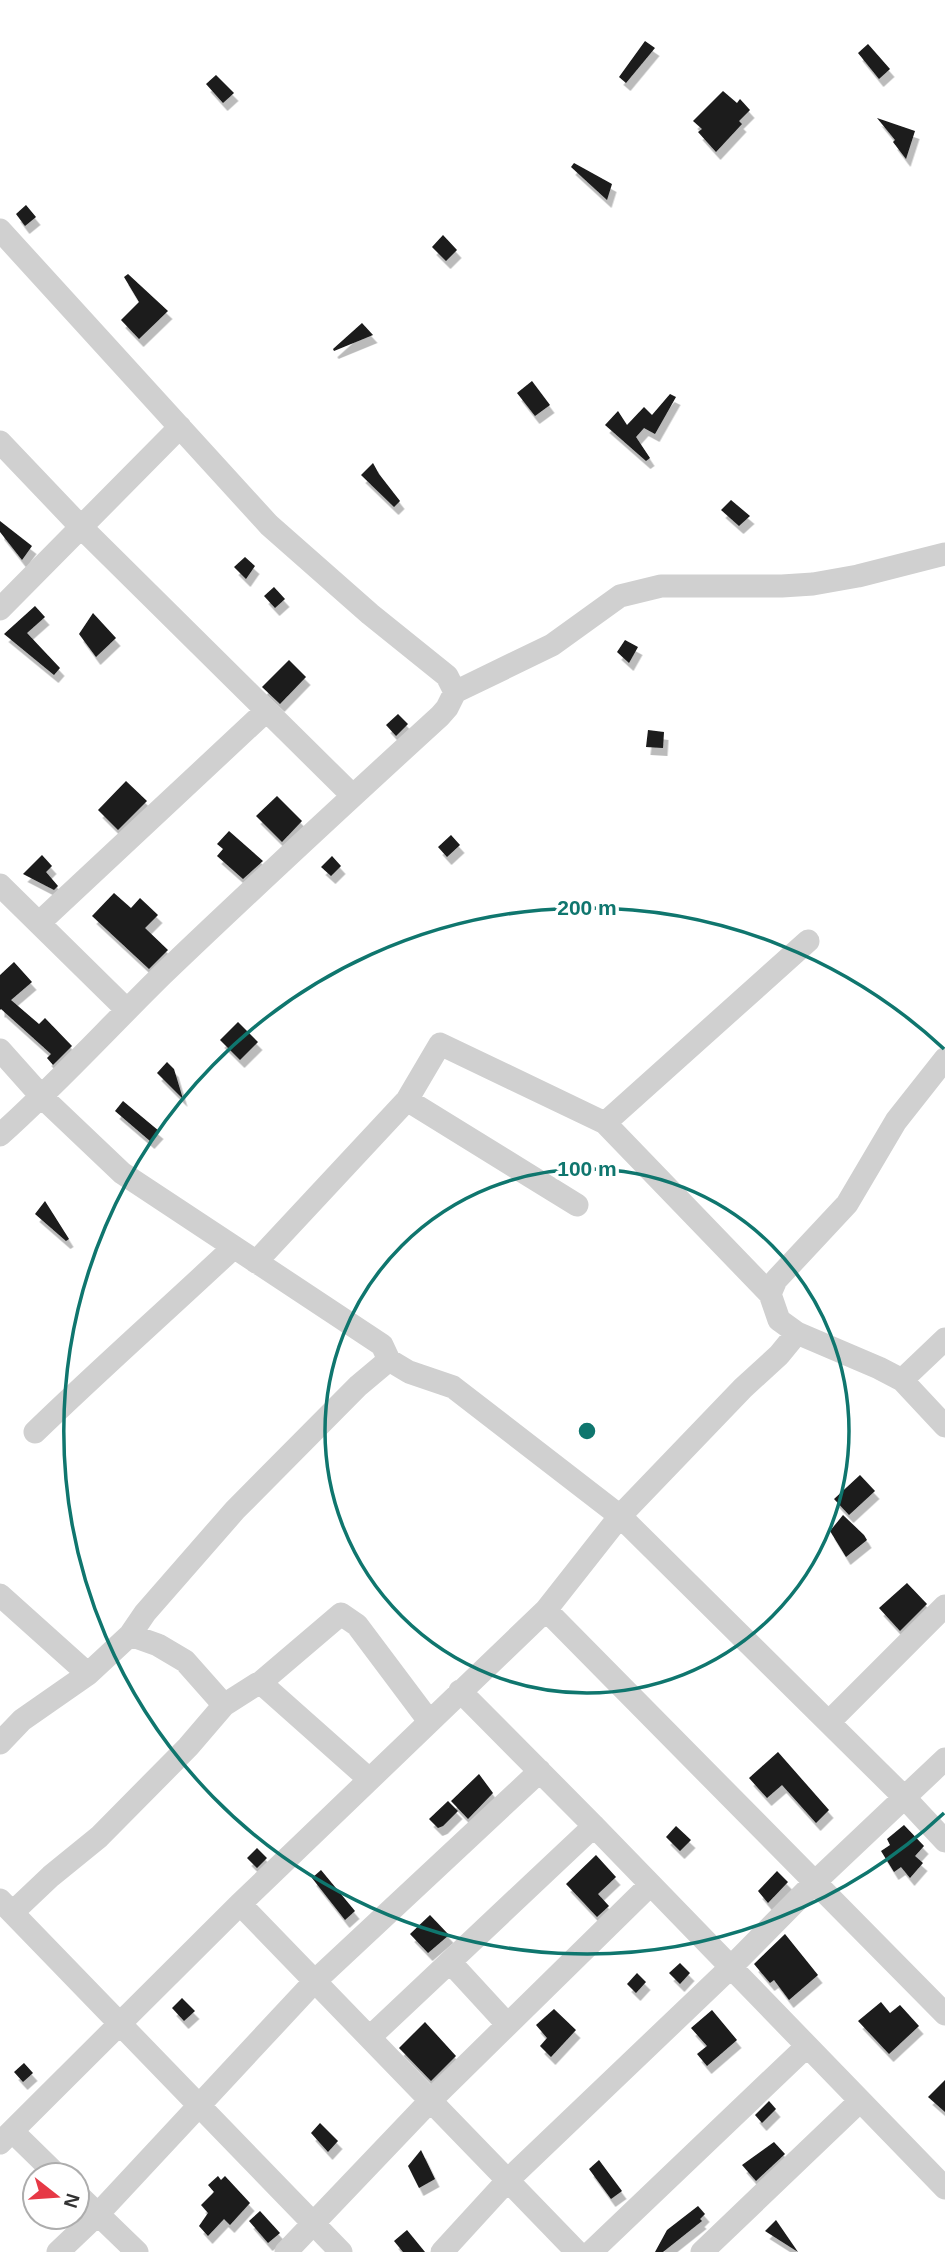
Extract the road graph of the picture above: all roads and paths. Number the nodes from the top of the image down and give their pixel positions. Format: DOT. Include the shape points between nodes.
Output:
graph roads {
  1 [pos="0,230"];
  2 [pos="180,427"];
  3 [pos="0,442"];
  4 [pos="81,527"];
  5 [pos="945,554"];
  6 [pos="0,609"];
  7 [pos="455,692"];
  8 [pos="266,711"];
  9 [pos="353,796"];
  10 [pos="0,885"];
  11 [pos="39,923"];
  12 [pos="808,941"];
  13 [pos="127,1010"];
  14 [pos="0,1050"];
  15 [pos="945,1059"];
  16 [pos="43,1097"];
  17 [pos="407,1100"];
  18 [pos="606,1123"];
  19 [pos="0,1135"];
  20 [pos="577,1205"];
  21 [pos="234,1247"];
  22 [pos="257,1262"];
  23 [pos="770,1293"];
  24 [pos="797,1333"];
  25 [pos="945,1339"];
  26 [pos="388,1360"];
  27 [pos="902,1380"];
  28 [pos="945,1426"];
  29 [pos="35,1432"];
  30 [pos="620,1516"];
  31 [pos="0,1595"];
  32 [pos="945,1606"];
  33 [pos="546,1610"];
  34 [pos="130,1635"];
  35 [pos="88,1674"];
  36 [pos="260,1683"];
  37 [pos="460,1691"];
  38 [pos="224,1705"];
  39 [pos="429,1721"];
  40 [pos="829,1722"];
  41 [pos="0,1743"];
  42 [pos="945,1759"];
  43 [pos="540,1771"];
  44 [pos="369,1779"];
  45 [pos="905,1798"];
  46 [pos="594,1826"];
  47 [pos="945,1841"];
  48 [pos="814,1882"];
  49 [pos="650,1885"];
  50 [pos="240,1903"];
  51 [pos="6,1906"];
  52 [pos="450,1962"];
  53 [pos="730,1966"];
  54 [pos="315,1981"];
  55 [pos="945,2014"];
  56 [pos="121,2024"];
  57 [pos="507,2024"];
  58 [pos="370,2037"];
  59 [pos="807,2046"];
  60 [pos="431,2099"];
  61 [pos="860,2101"];
  62 [pos="198,2104"];
  63 [pos="6,2137"];
  64 [pos="38,2161"];
  65 [pos="508,2180"];
  66 [pos="945,2188"];
  67 [pos="91,2208"];
  68 [pos="97,2214"];
  69 [pos="313,2223"];
  70 [pos="58,2252"];
  71 [pos="136,2252"];
  72 [pos="286,2252"];
  73 [pos="341,2252"];
  74 [pos="442,2252"];
  75 [pos="577,2252"];
  76 [pos="591,2252"];
  77 [pos="702,2252"];
  1 -- 2 [label="street"];
  2 -- 4 [label="street"];
  2 -- 7 [label="street" via="268,525 438,667"];
  3 -- 4 [label="street"];
  4 -- 6 [label="street"];
  4 -- 8 [label="street"];
  5 -- 7 [label="street" via="813,584 662,586 620,596 552,645"];
  7 -- 9 [label="street" via="440,716"];
  8 -- 9 [label="street"];
  8 -- 11 [label="street"];
  9 -- 13 [label="street"];
  10 -- 11 [label="street"];
  11 -- 13 [label="street"];
  12 -- 18 [label="street"];
  13 -- 16 [label="street"];
  14 -- 16 [label="street"];
  15 -- 23 [label="street" via="896,1121 846,1204 776,1280"];
  16 -- 19 [label="street"];
  16 -- 21 [label="street" via="122,1173"];
  17 -- 18 [label="street" via="440,1044"];
  17 -- 20 [label="street"];
  17 -- 22 [label="street"];
  18 -- 23 [label="street"];
  21 -- 22 [label="street"];
  21 -- 29 [label="street"];
  22 -- 26 [label="street" via="383,1345"];
  23 -- 24 [label="street" via="779,1320"];
  24 -- 27 [label="street"];
  24 -- 30 [label="street"];
  25 -- 27 [label="street"];
  26 -- 30 [label="street" via="453,1387"];
  26 -- 34 [label="street" via="235,1510"];
  27 -- 28 [label="street"];
  30 -- 33 [label="street"];
  30 -- 40 [label="street"];
  31 -- 35 [label="street"];
  32 -- 40 [label="street"];
  33 -- 37 [label="street"];
  33 -- 48 [label="street"];
  34 -- 35 [label="street"];
  34 -- 38 [label="street" via="185,1661"];
  35 -- 41 [label="street" via="22,1720"];
  36 -- 38 [label="street"];
  36 -- 39 [label="street" via="341,1614 357,1625"];
  36 -- 44 [label="street"];
  37 -- 39 [label="street"];
  37 -- 43 [label="street"];
  38 -- 51 [label="street" via="99,1837"];
  39 -- 44 [label="street"];
  40 -- 45 [label="street"];
  42 -- 45 [label="street"];
  43 -- 46 [label="street"];
  43 -- 54 [label="street"];
  44 -- 50 [label="street"];
  45 -- 47 [label="street"];
  45 -- 48 [label="street"];
  46 -- 49 [label="street"];
  46 -- 52 [label="street"];
  48 -- 53 [label="street"];
  48 -- 55 [label="street"];
  49 -- 53 [label="street"];
  49 -- 57 [label="street"];
  50 -- 54 [label="street"];
  50 -- 56 [label="street"];
  51 -- 56 [label="street"];
  52 -- 57 [label="street"];
  52 -- 58 [label="street"];
  53 -- 59 [label="street"];
  53 -- 65 [label="street"];
  54 -- 58 [label="street"];
  54 -- 62 [label="street"];
  56 -- 62 [label="street"];
  56 -- 63 [label="street"];
  57 -- 60 [label="street"];
  58 -- 60 [label="street"];
  59 -- 61 [label="street"];
  59 -- 76 [label="street"];
  60 -- 65 [label="street"];
  60 -- 69 [label="street"];
  61 -- 66 [label="street"];
  61 -- 77 [label="street"];
  62 -- 68 [label="street"];
  62 -- 69 [label="street"];
  63 -- 64 [label="street"];
  65 -- 74 [label="street"];
  65 -- 75 [label="street"];
  67 -- 68 [label="street"];
  68 -- 70 [label="street"];
  68 -- 71 [label="street"];
  69 -- 72 [label="street"];
  69 -- 73 [label="street"];
}
